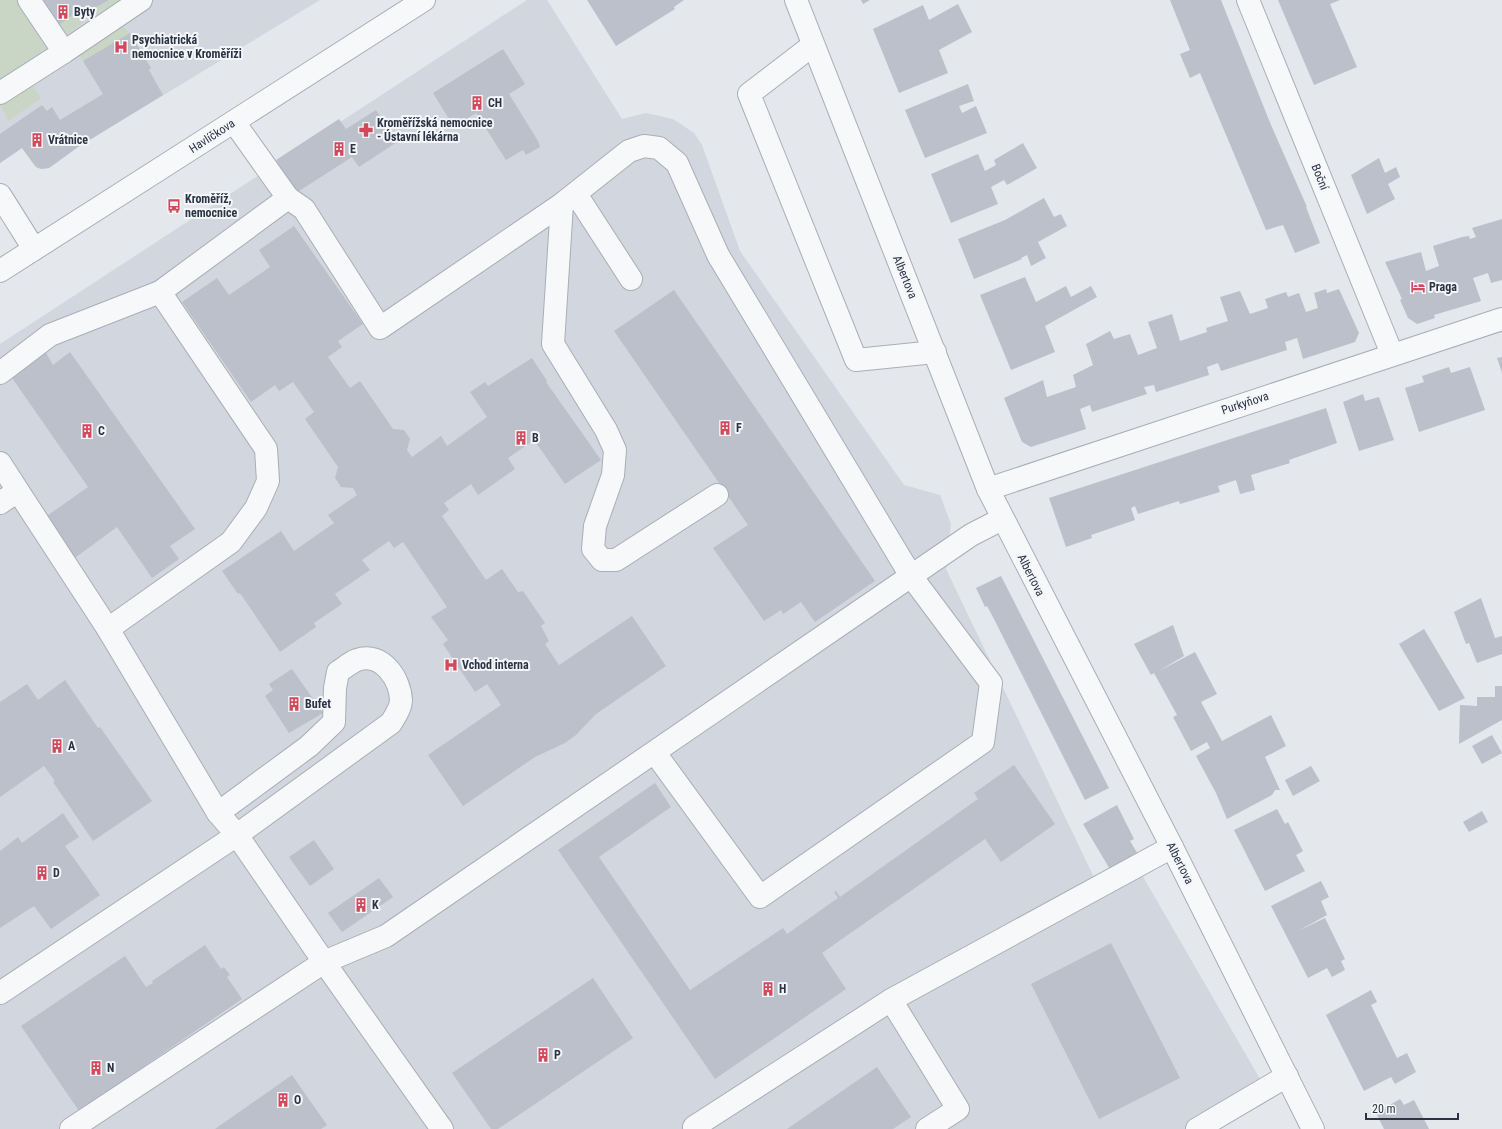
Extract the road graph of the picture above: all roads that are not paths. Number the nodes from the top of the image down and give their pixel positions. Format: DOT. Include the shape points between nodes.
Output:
graph roads {
  1 [pos="29,0"];
  2 [pos="141,0"];
  3 [pos="424,0"];
  4 [pos="796,0"];
  5 [pos="1248,0"];
  6 [pos="813,45"];
  7 [pos="64,52"];
  8 [pos="0,93"];
  9 [pos="234,122"];
  10 [pos="0,196"];
  11 [pos="288,198"];
  12 [pos="569,199"];
  13 [pos="34,249"];
  14 [pos="0,271"];
  15 [pos="631,280"];
  16 [pos="160,292"];
  17 [pos="1502,319"];
  18 [pos="935,352"];
  19 [pos="1392,354"];
  20 [pos="0,373"];
  21 [pos="0,463"];
  22 [pos="988,489"];
  23 [pos="717,495"];
  24 [pos="9,497"];
  25 [pos="1002,519"];
  26 [pos="910,576"];
  27 [pos="108,629"];
  28 [pos="309,746"];
  29 [pos="655,753"];
  30 [pos="327,769"];
  31 [pos="218,813"];
  32 [pos="236,835"];
  33 [pos="1172,847"];
  34 [pos="324,962"];
  35 [pos="0,993"];
  36 [pos="891,1000"];
  37 [pos="1287,1076"];
  38 [pos="693,1128"];
  39 [pos="71,1129"];
  40 [pos="442,1129"];
  41 [pos="927,1129"];
  42 [pos="1197,1129"];
  43 [pos="1313,1129"];
  1 -- 7 [label="street"];
  2 -- 7 [label="street"];
  3 -- 9 [label="street, Havlíčkova"];
  4 -- 6 [label="street, Albertova"];
  5 -- 19 [label="street, Boční"];
  6 -- 18 [label="street, Albertova"];
  6 -- 18 [label="street" via="749,94 856,360"];
  7 -- 8 [label="street"];
  9 -- 11 [label="street"];
  9 -- 13 [label="street, Havlíčkova"];
  10 -- 13 [label="street"];
  11 -- 12 [label="street" via="304,209 380,328"];
  11 -- 16 [label="street"];
  12 -- 15 [label="street"];
  12 -- 23 [label="street" via="553,344 606,430 615,450 613,475 595,526 593,549 602,560 616,560"];
  12 -- 26 [label="street" via="629,151 644,146 659,148 678,163 718,256"];
  13 -- 14 [label="street, Havlíčkova"];
  16 -- 20 [label="street" via="50,335"];
  16 -- 27 [label="street" via="266,449 268,481 256,508 231,542"];
  17 -- 19 [label="street, Purkyňova"];
  18 -- 22 [label="street, Albertova"];
  19 -- 22 [label="street, Purkyňova"];
  21 -- 24 [label="street"];
  22 -- 25 [label="street, Albertova"];
  24 -- 27 [label="street"];
  25 -- 26 [label="street" via="971,535"];
  25 -- 33 [label="street, Albertova"];
  26 -- 29 [label="street"];
  26 -- 29 [label="street" via="991,683 983,742 760,897"];
  27 -- 31 [label="street"];
  28 -- 30 [label="street"];
  28 -- 30 [label="street" via="334,722 338,672 358,659 375,659 389,668 396,680 401,700 391,723"];
  28 -- 31 [label="street"];
  29 -- 34 [label="street" via="386,936"];
  30 -- 32 [label="street"];
  31 -- 32 [label="street"];
  32 -- 34 [label="street"];
  32 -- 35 [label="street"];
  33 -- 36 [label="street"];
  33 -- 37 [label="street, Albertova"];
  34 -- 39 [label="street"];
  34 -- 40 [label="street"];
  36 -- 38 [label="street"];
  36 -- 41 [label="street" via="958,1108"];
  37 -- 42 [label="street"];
  37 -- 43 [label="street, Albertova"];
}
